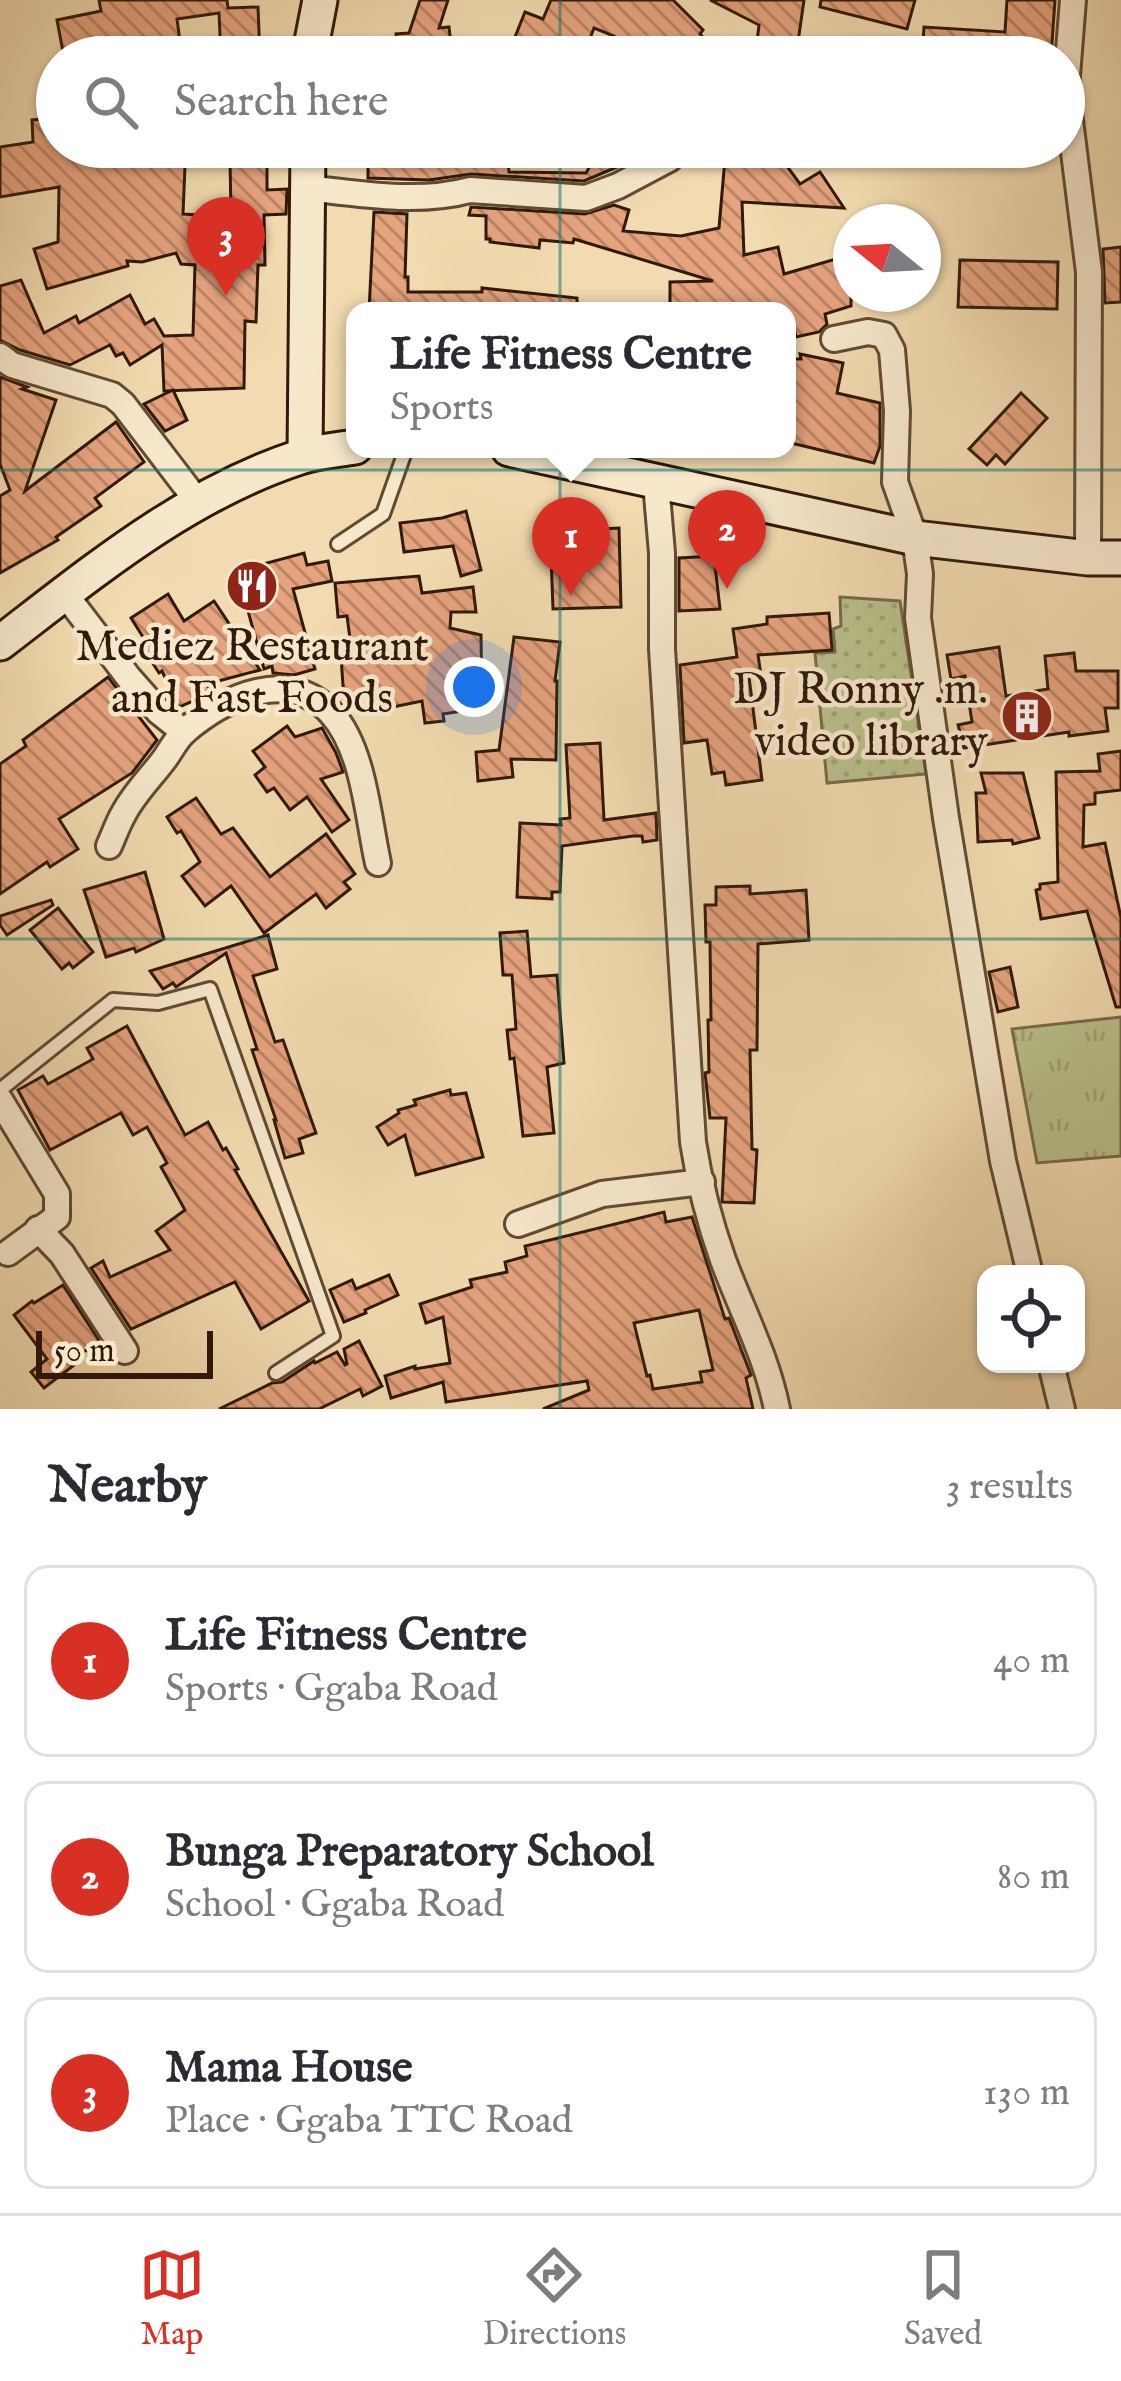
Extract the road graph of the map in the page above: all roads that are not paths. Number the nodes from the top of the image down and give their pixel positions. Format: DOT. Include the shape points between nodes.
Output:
graph roads {
  1 [pos="320,0"];
  2 [pos="1073,0"];
  3 [pos="313,36"];
  4 [pos="1070,36"];
  5 [pos="308,168"];
  6 [pos="652,168"];
  7 [pos="1076,168"];
  8 [pos="308,188"];
  9 [pos="834,338"];
  10 [pos="0,356"];
  11 [pos="346,448"];
  12 [pos="305,455"];
  13 [pos="403,458"];
  14 [pos="548,458"];
  15 [pos="656,483"];
  16 [pos="198,502"];
  17 [pos="915,538"];
  18 [pos="338,544"];
  19 [pos="1104,558"];
  20 [pos="64,594"];
  21 [pos="0,643"];
  22 [pos="184,732"];
  23 [pos="109,847"];
  24 [pos="378,863"];
  25 [pos="0,1090"];
  26 [pos="0,1100"];
  27 [pos="702,1182"];
  28 [pos="518,1224"];
  29 [pos="38,1229"];
  30 [pos="8,1253"];
  31 [pos="1028,1265"];
  32 [pos="125,1351"];
  33 [pos="276,1373"];
  34 [pos="1053,1373"];
  35 [pos="777,1409"];
  36 [pos="1062,1409"];
  1 -- 3 [label="main road"];
  2 -- 4 [label="street"];
  5 -- 8 [label="main road"];
  6 -- 8 [label="street" via="586,198 470,190 390,198"];
  7 -- 19 [label="street"];
  8 -- 12 [label="main road"];
  9 -- 17 [label="street" via="884,335 892,350 896,482"];
  10 -- 16 [label="street" via="112,395"];
  11 -- 12 [label="main road"];
  12 -- 16 [label="main road"];
  13 -- 18 [label="lane" via="383,514"];
  14 -- 15 [label="main road"];
  15 -- 17 [label="main road"];
  15 -- 27 [label="street" via="689,1077"];
  16 -- 20 [label="main road"];
  17 -- 19 [label="main road"];
  17 -- 31 [label="street" via="946,818"];
  20 -- 21 [label="main road"];
  20 -- 22 [label="street" via="129,678"];
  22 -- 23 [label="street" via="133,798"];
  22 -- 24 [label="street" via="267,688 308,696 332,714 353,753"];
  25 -- 33 [label="lane" via="113,1000 158,1003 210,989 333,1336"];
  26 -- 29 [label="street" via="57,1194 57,1217"];
  27 -- 28 [label="street" via="602,1194"];
  27 -- 35 [label="street"];
  29 -- 30 [label="street"];
  29 -- 32 [label="street"];
  34 -- 36 [label="street"];
}
